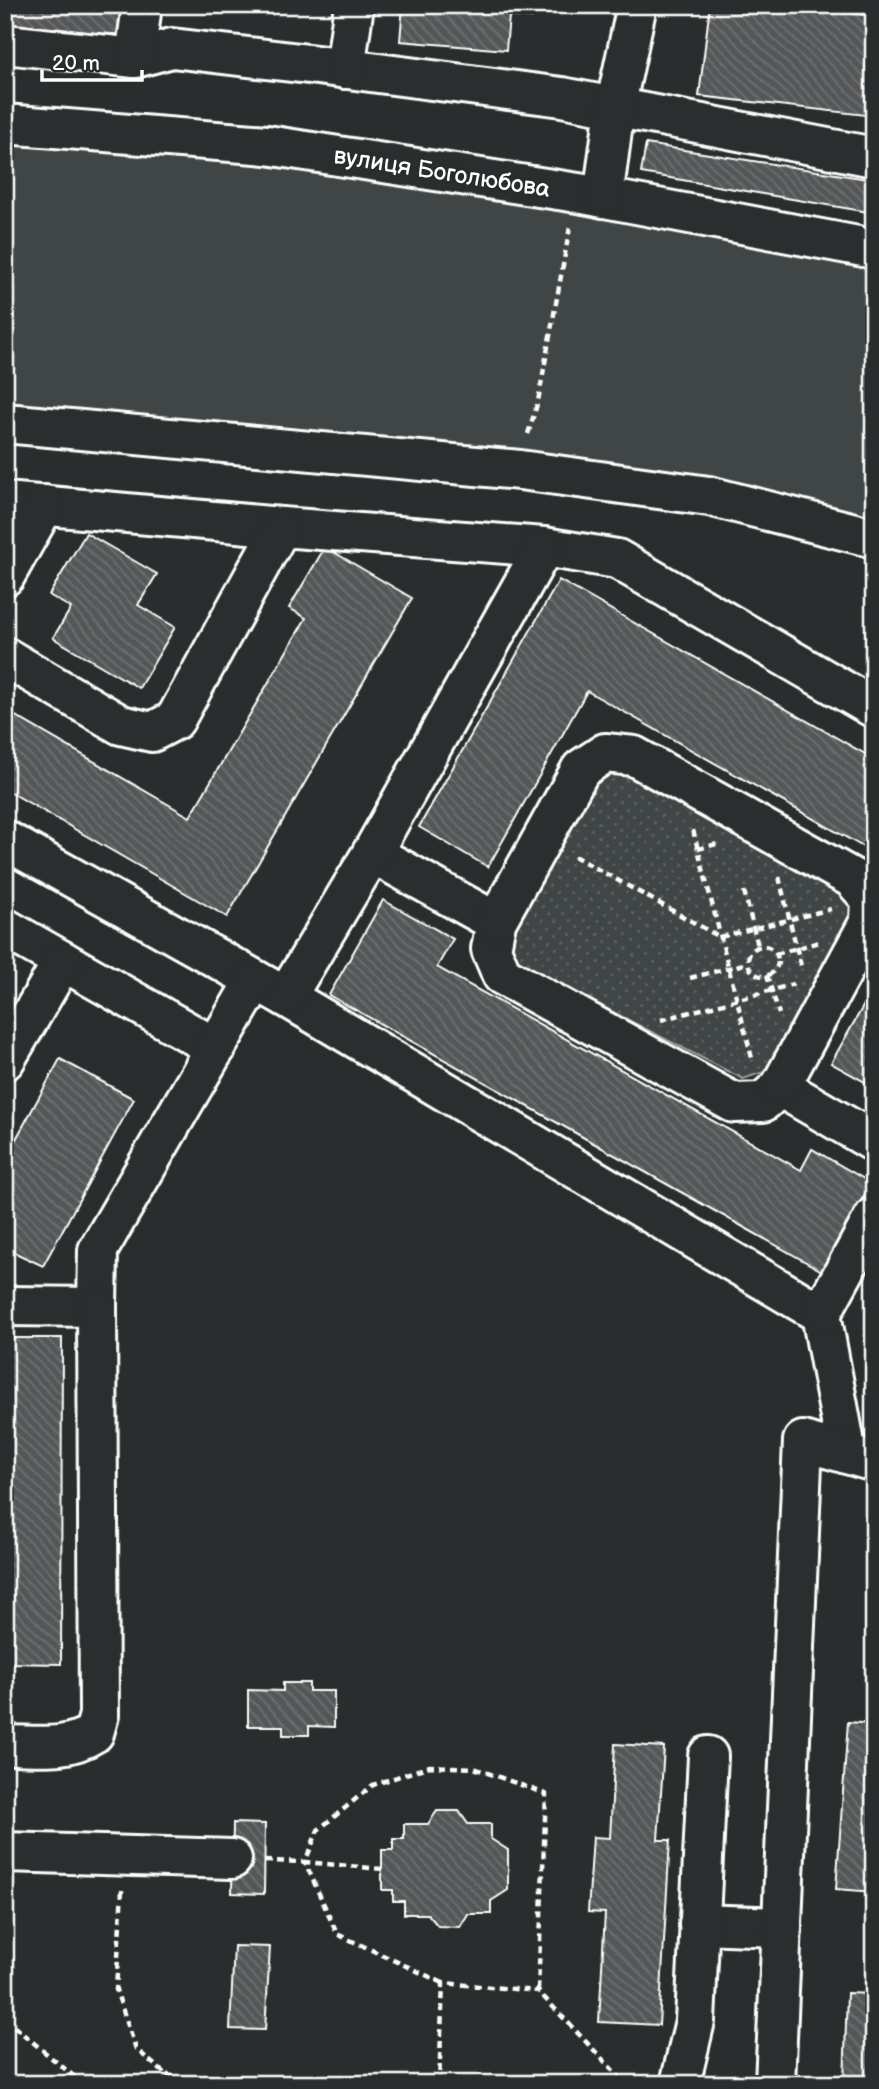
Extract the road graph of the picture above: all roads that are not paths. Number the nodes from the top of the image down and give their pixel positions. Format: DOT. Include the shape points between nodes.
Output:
graph roads {
  1 [pos="142,5"];
  2 [pos="354,5"];
  3 [pos="638,5"];
  4 [pos="5,44"];
  5 [pos="135,58"];
  6 [pos="345,69"];
  7 [pos="615,108"];
  8 [pos="5,124"];
  9 [pos="874,157"];
  10 [pos="591,195"];
  11 [pos="874,249"];
  12 [pos="5,423"];
  13 [pos="5,502"];
  14 [pos="46,505"];
  15 [pos="282,527"];
  16 [pos="874,538"];
  17 [pos="544,547"];
  18 [pos="5,576"];
  19 [pos="5,657"];
  20 [pos="874,709"];
  21 [pos="5,840"];
  22 [pos="372,853"];
  23 [pos="496,922"];
  24 [pos="5,928"];
  25 [pos="63,961"];
  26 [pos="270,989"];
  27 [pos="216,1048"];
  28 [pos="5,1060"];
  29 [pos="772,1095"];
  30 [pos="874,1142"];
  31 [pos="874,1217"];
  32 [pos="5,1306"];
  33 [pos="97,1307"];
  34 [pos="821,1314"];
  35 [pos="860,1458"];
  36 [pos="5,1745"];
  37 [pos="708,1756"];
  38 [pos="5,1852"];
  39 [pos="248,1860"];
  40 [pos="699,1924"];
  41 [pos="782,1927"];
  42 [pos="680,2084"];
  43 [pos="775,2084"];
  1 -- 5 [label="street"];
  2 -- 6 [label="street"];
  3 -- 7 [label="street"];
  4 -- 5 [label="street"];
  5 -- 6 [label="street" via="172,48"];
  6 -- 7 [label="street"];
  7 -- 9 [label="street"];
  7 -- 10 [label="street"];
  8 -- 10 [label="street, вулиця Боголюбова" via="267,145"];
  10 -- 11 [label="street, вулиця Боголюбова"];
  12 -- 16 [label="street" via="520,470 709,496"];
  13 -- 14 [label="street"];
  14 -- 15 [label="street"];
  14 -- 18 [label="street"];
  15 -- 17 [label="street"];
  15 -- 19 [label="street" via="175,720 152,732 121,725"];
  17 -- 20 [label="street" via="617,559"];
  17 -- 22 [label="street"];
  21 -- 26 [label="street"];
  22 -- 23 [label="street"];
  22 -- 26 [label="street"];
  23 -- 29 [label="street" via="491,949 502,975 734,1103"];
  23 -- 29 [label="street" via="581,769 605,753 634,756 852,878 871,899 870,921"];
  24 -- 25 [label="street"];
  25 -- 27 [label="street"];
  25 -- 28 [label="street"];
  26 -- 27 [label="street"];
  26 -- 34 [label="street"];
  27 -- 33 [label="street" via="99,1251"];
  29 -- 30 [label="street"];
  31 -- 34 [label="street"];
  32 -- 33 [label="street"];
  33 -- 36 [label="street" via="99,1715 94,1733 77,1743"];
  34 -- 35 [label="street"];
  35 -- 41 [label="street" via="803,1441"];
  37 -- 40 [label="street"];
  38 -- 39 [label="street"];
  40 -- 41 [label="street"];
  40 -- 42 [label="street" via="695,2021"];
  41 -- 43 [label="street"];
}
